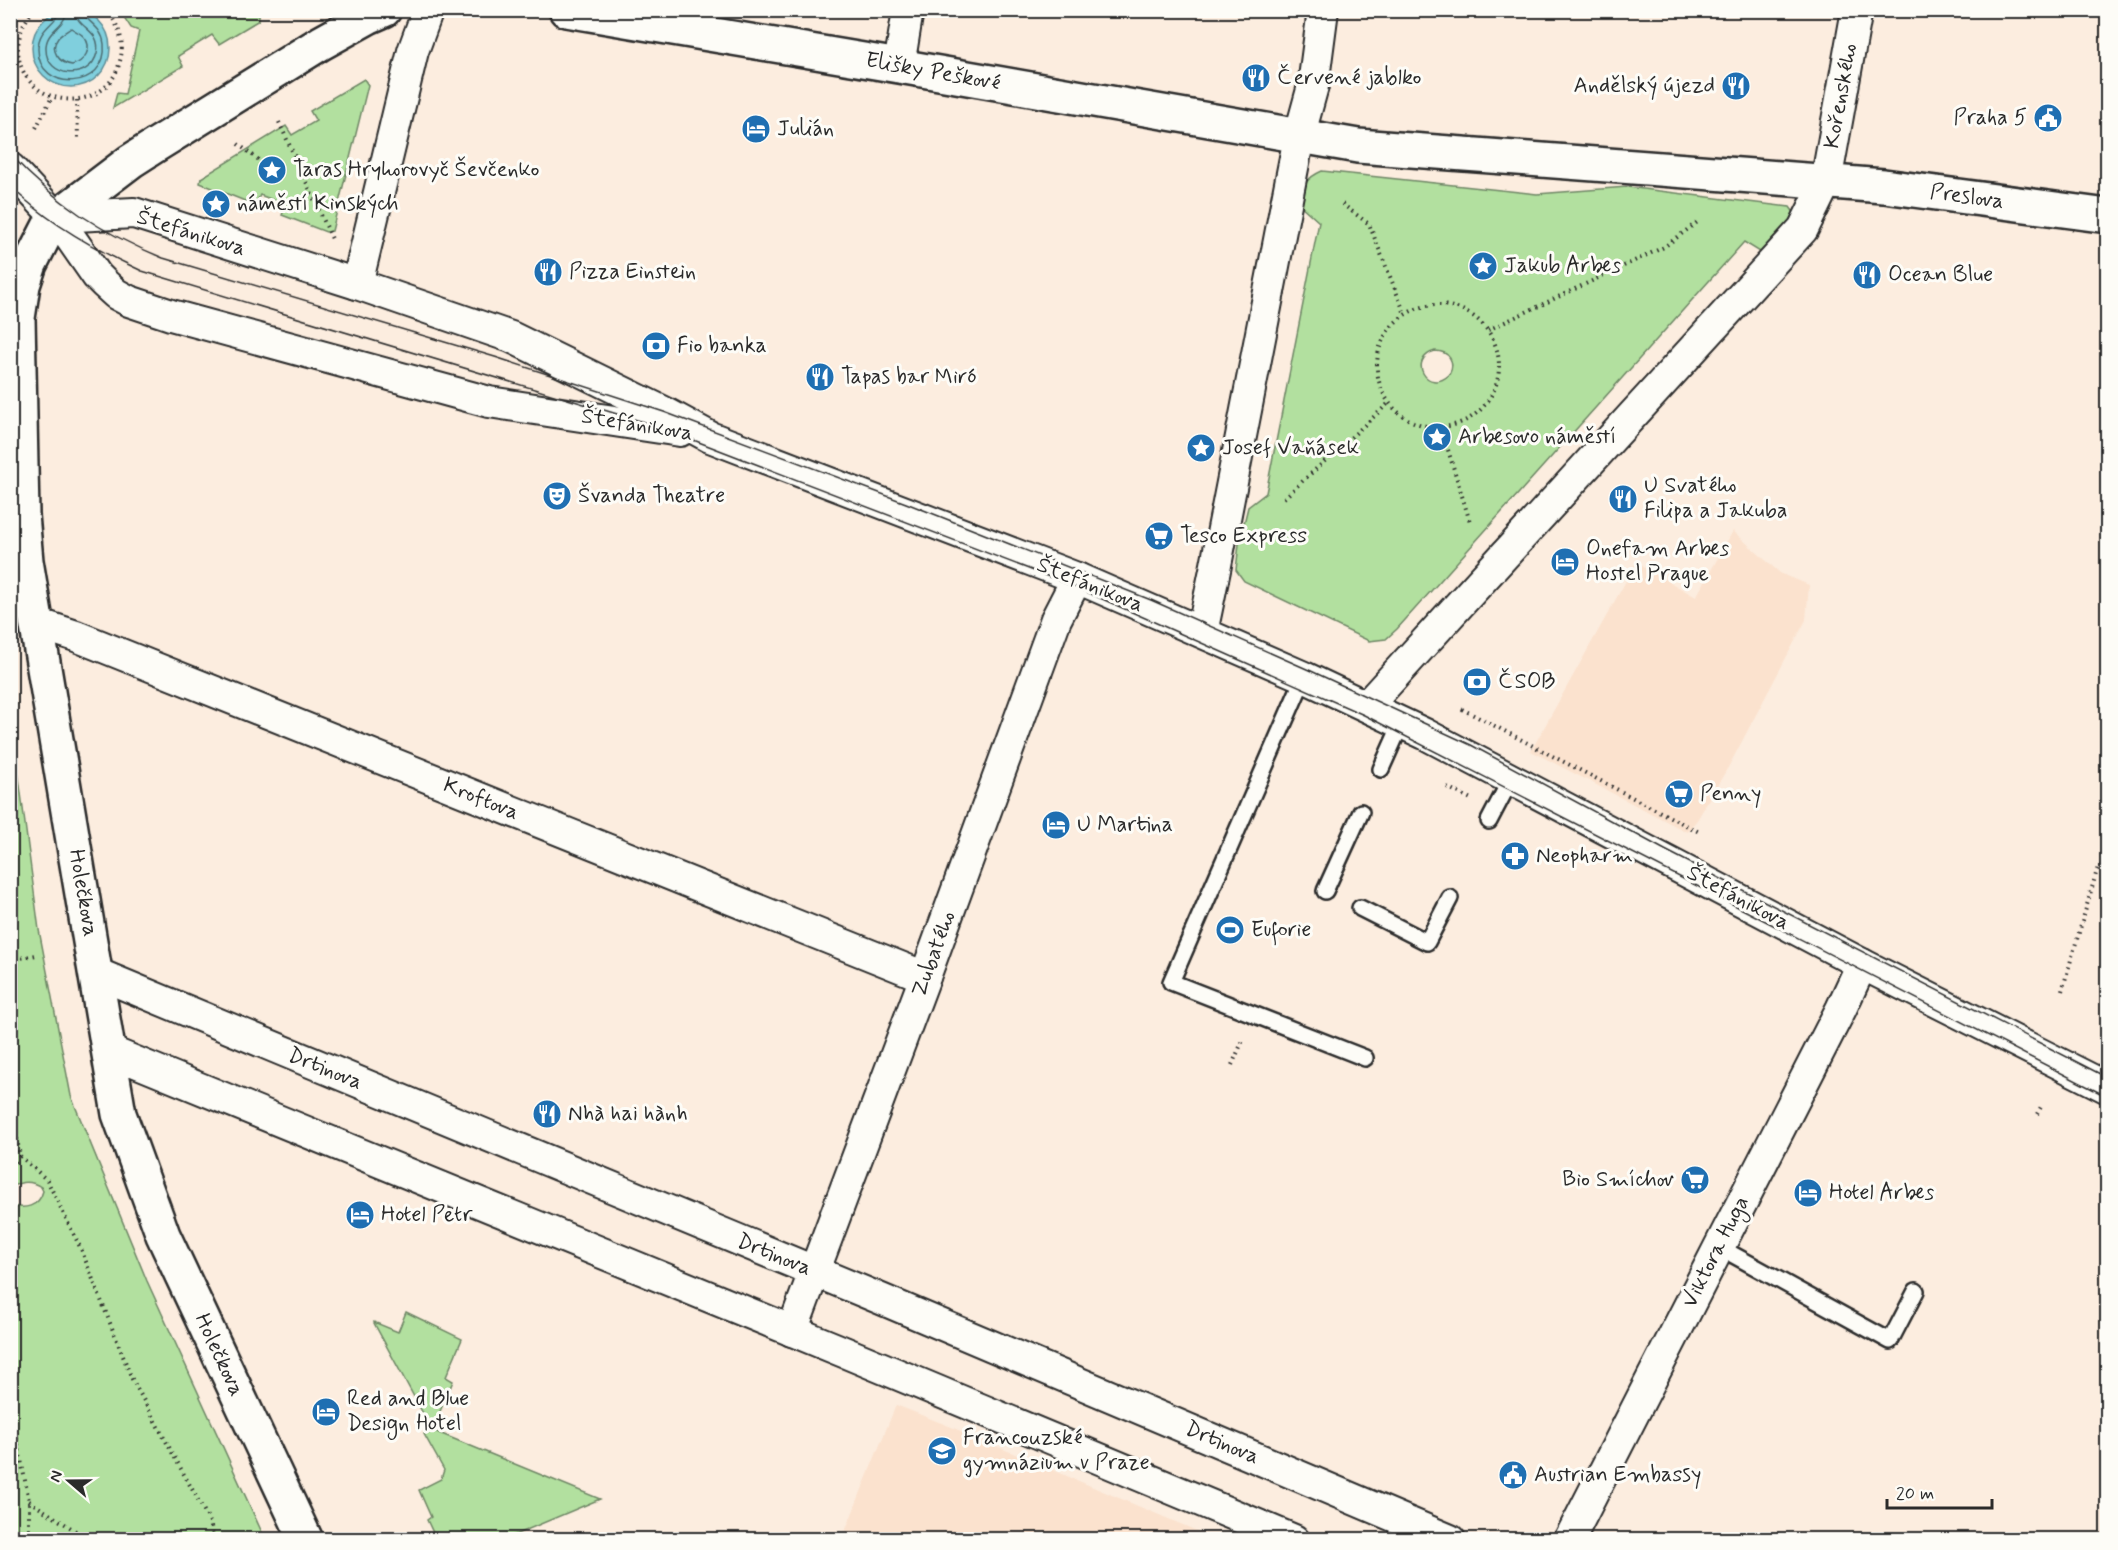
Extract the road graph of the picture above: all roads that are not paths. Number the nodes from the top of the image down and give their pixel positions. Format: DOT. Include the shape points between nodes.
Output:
graph roads {
  1 [pos="384,10"];
  2 [pos="429,10"];
  3 [pos="566,10"];
  4 [pos="908,10"];
  5 [pos="1323,10"];
  6 [pos="1857,10"];
  7 [pos="899,66"];
  8 [pos="1299,137"];
  9 [pos="10,168"];
  10 [pos="1826,182"];
  11 [pos="2108,216"];
  12 [pos="56,217"];
  13 [pos="357,284"];
  14 [pos="710,437"];
  15 [pos="1077,578"];
  16 [pos="36,622"];
  17 [pos="1201,631"];
  18 [pos="1304,677"];
  19 [pos="1369,706"];
  20 [pos="1402,722"];
  21 [pos="1381,769"];
  22 [pos="1511,779"];
  23 [pos="1361,812"];
  24 [pos="1489,821"];
  25 [pos="1325,891"];
  26 [pos="1450,898"];
  27 [pos="1360,908"];
  28 [pos="1862,964"];
  29 [pos="96,973"];
  30 [pos="925,977"];
  31 [pos="109,1051"];
  32 [pos="1365,1058"];
  33 [pos="2108,1088"];
  34 [pos="1719,1247"];
  35 [pos="814,1271"];
  36 [pos="1916,1291"];
  37 [pos="792,1331"];
  38 [pos="306,1539"];
  39 [pos="1294,1539"];
  40 [pos="1450,1539"];
  41 [pos="1569,1539"];
  1 -- 12 [label="street" via="321,43 156,145"];
  2 -- 13 [label="street" via="413,51"];
  3 -- 7 [label="street, Elišky Peškové"];
  4 -- 7 [label="street"];
  5 -- 8 [label="street" via="1313,86"];
  6 -- 10 [label="street, Kořenského"];
  7 -- 8 [label="street, Elišky Peškové"];
  8 -- 10 [label="street" via="1358,146"];
  8 -- 17 [label="street"];
  9 -- 12 [label="street"];
  10 -- 11 [label="street, Preslova"];
  10 -- 19 [label="street" via="1803,229"];
  12 -- 13 [label="street, Štefánikova" via="134,213"];
  12 -- 14 [label="street, Štefánikova" via="105,284 116,294 144,306 489,402"];
  12 -- 16 [label="street, Holečkova" via="30,264 18,318 22,515"];
  13 -- 14 [label="street, Štefánikova" via="511,337"];
  14 -- 15 [label="street, Štefánikova"];
  15 -- 17 [label="street, Štefánikova"];
  15 -- 30 [label="street, Zubatého" via="1056,619"];
  16 -- 29 [label="street, Holečkova"];
  16 -- 30 [label="street, Kroftova"];
  17 -- 18 [label="street"];
  18 -- 19 [label="street"];
  18 -- 32 [label="lane" via="1171,982"];
  19 -- 20 [label="street, Štefánikova"];
  20 -- 21 [label="lane"];
  20 -- 22 [label="street, Štefánikova"];
  22 -- 24 [label="lane"];
  22 -- 28 [label="street, Štefánikova"];
  23 -- 25 [label="lane"];
  26 -- 27 [label="lane" via="1427,942"];
  28 -- 33 [label="street, Štefánikova"];
  28 -- 34 [label="street, Viktora Huga"];
  29 -- 31 [label="street, Holečkova"];
  29 -- 35 [label="street, Drtinova"];
  30 -- 35 [label="street, Zubatého"];
  31 -- 37 [label="street"];
  31 -- 38 [label="street, Holečkova" via="119,1114 163,1235"];
  34 -- 36 [label="lane" via="1890,1341"];
  34 -- 41 [label="street, Viktora Huga"];
  35 -- 37 [label="street, Zubatého"];
  35 -- 40 [label="street, Drtinova"];
  37 -- 39 [label="street"];
}
